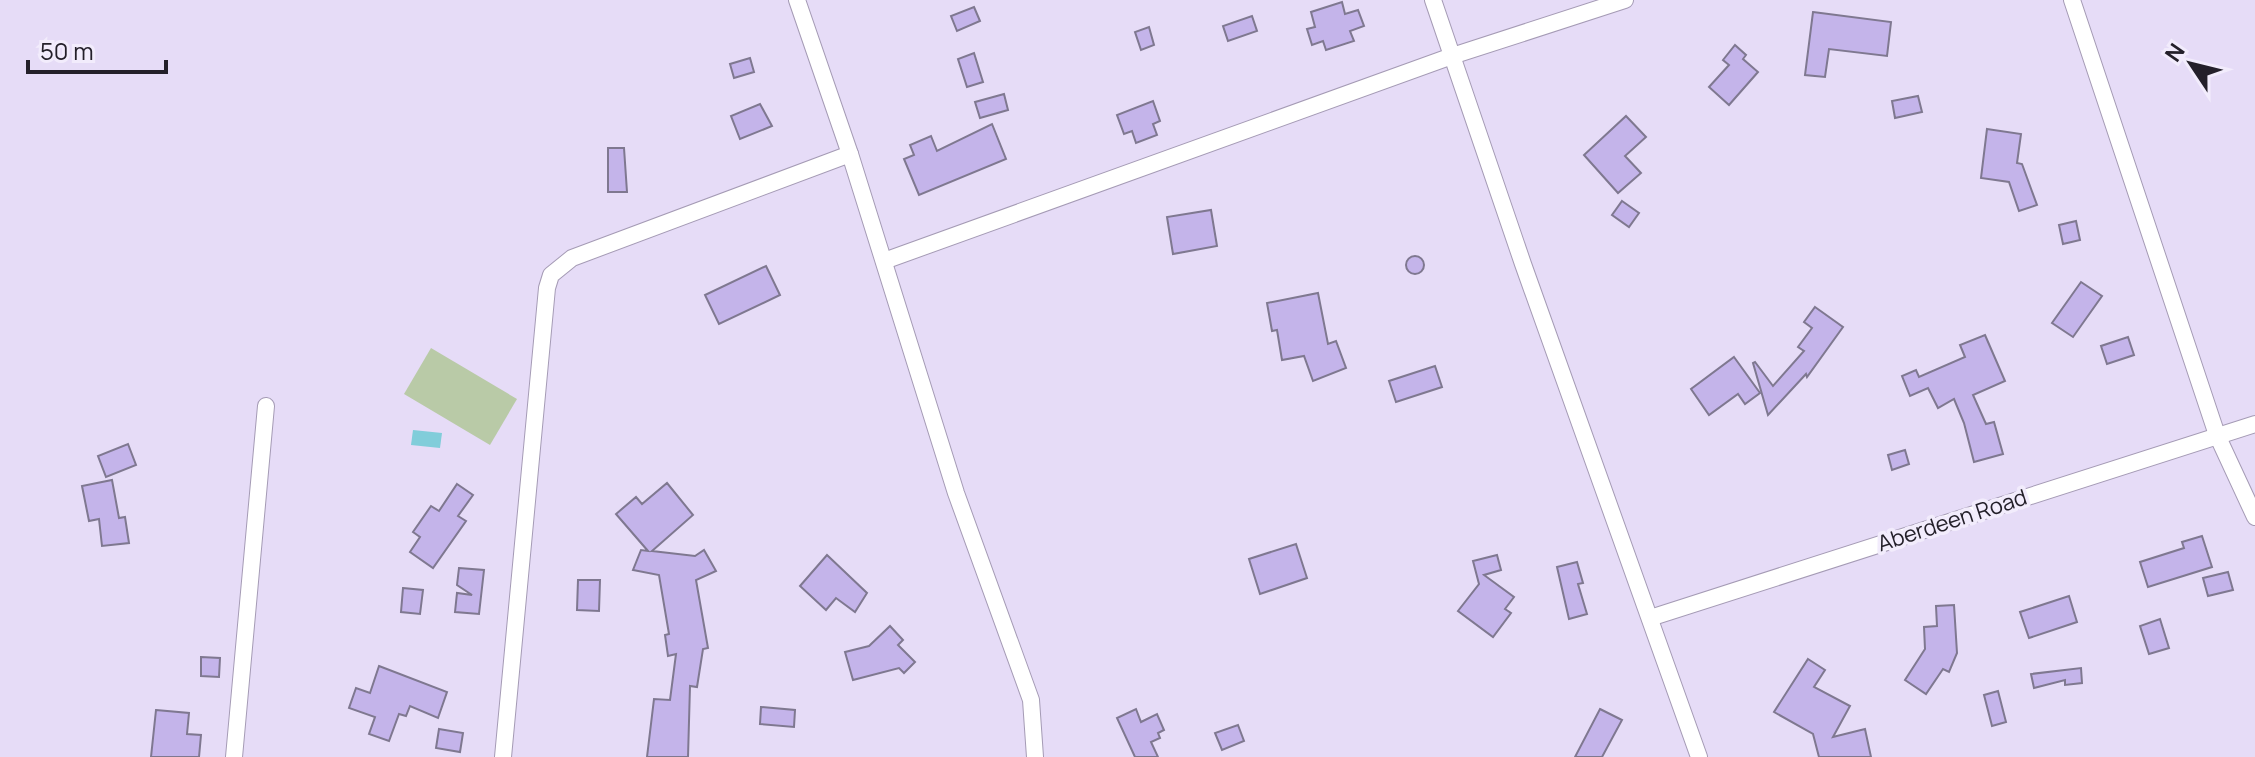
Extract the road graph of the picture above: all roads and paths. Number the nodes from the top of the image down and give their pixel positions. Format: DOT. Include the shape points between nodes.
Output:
graph roads {
  1 [pos="797,0"];
  2 [pos="1433,0"];
  3 [pos="1625,0"];
  4 [pos="2072,0"];
  5 [pos="1452,56"];
  6 [pos="850,154"];
  7 [pos="884,261"];
  8 [pos="266,406"];
  9 [pos="2255,424"];
  10 [pos="2217,435"];
  11 [pos="2255,517"];
  12 [pos="1650,618"];
  13 [pos="234,757"];
  14 [pos="503,757"];
  15 [pos="1035,757"];
  16 [pos="1699,757"];
  1 -- 6 [label="street"];
  2 -- 5 [label="street"];
  3 -- 5 [label="street"];
  4 -- 10 [label="street"];
  5 -- 7 [label="street"];
  5 -- 12 [label="street"];
  6 -- 7 [label="street"];
  6 -- 14 [label="street" via="572,258 551,275"];
  7 -- 15 [label="street" via="956,493 1031,700"];
  8 -- 13 [label="street"];
  9 -- 10 [label="street, Aberdeen Road"];
  10 -- 11 [label="street"];
  10 -- 12 [label="street, Aberdeen Road"];
  12 -- 16 [label="street"];
}
